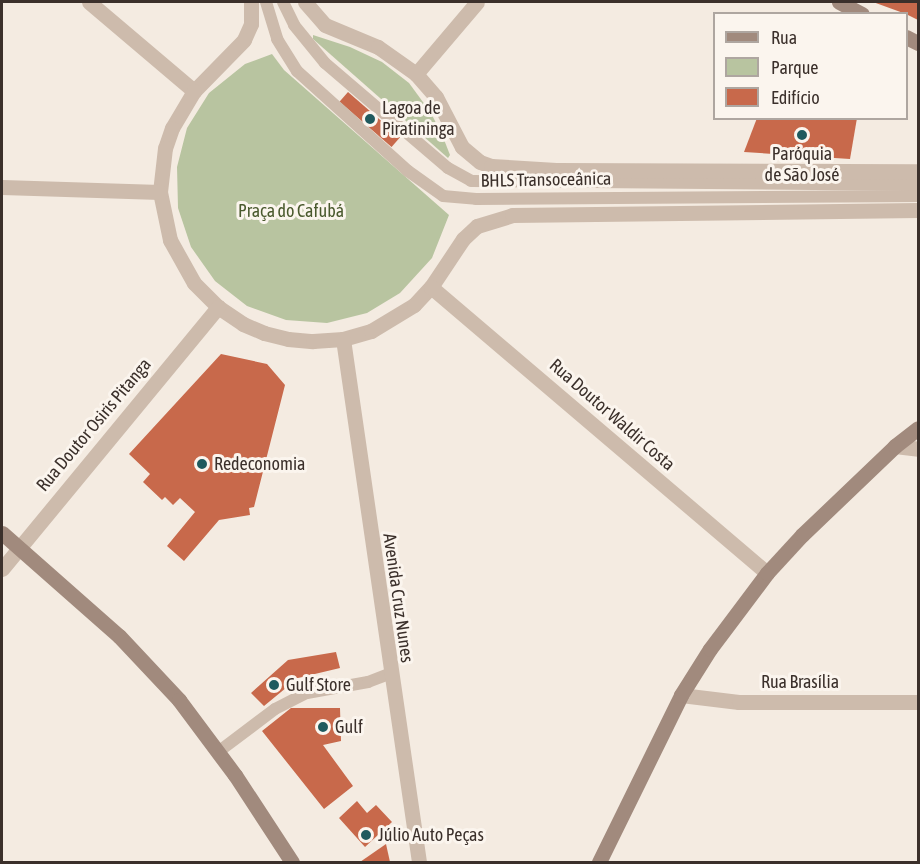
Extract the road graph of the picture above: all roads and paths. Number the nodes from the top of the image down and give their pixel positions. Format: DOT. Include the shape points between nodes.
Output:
graph roads {
  1 [pos="89,2"];
  2 [pos="251,2"];
  3 [pos="266,2"];
  4 [pos="283,2"];
  5 [pos="477,2"];
  6 [pos="839,2"];
  7 [pos="309,7"];
  8 [pos="858,12"];
  9 [pos="416,74"];
  10 [pos="194,91"];
  11 [pos="918,171"];
  12 [pos="918,184"];
  13 [pos="2,187"];
  14 [pos="160,192"];
  15 [pos="918,196"];
  16 [pos="918,210"];
  17 [pos="431,287"];
  18 [pos="218,307"];
  19 [pos="343,339"];
  20 [pos="918,428"];
  21 [pos="895,446"];
  22 [pos="918,448"];
  23 [pos="2,533"];
  24 [pos="19,547"];
  25 [pos="2,569"];
  26 [pos="767,573"];
  27 [pos="389,674"];
  28 [pos="681,696"];
  29 [pos="918,702"];
  30 [pos="218,752"];
  31 [pos="292,862"];
  32 [pos="419,862"];
  33 [pos="599,862"];
  1 -- 10 [label="street"];
  2 -- 10 [label="street" via="250,24 244,40"];
  3 -- 15 [label="lane, BHLS Transoceânica" via="277,39 297,71 408,171 443,196"];
  4 -- 12 [label="lane, BHLS Transoceânica" via="294,25 326,63 448,168 471,181"];
  5 -- 9 [label="street"];
  6 -- 8 [label="main road"];
  7 -- 9 [label="street" via="326,25 378,47"];
  9 -- 11 [label="street" via="436,97 462,147 499,168"];
  10 -- 14 [label="street" via="169,138"];
  13 -- 14 [label="street"];
  14 -- 18 [label="street" via="172,247 194,283"];
  16 -- 17 [label="street" via="529,213 486,222 470,232"];
  17 -- 19 [label="street" via="394,319"];
  17 -- 26 [label="street, Rua Doutor Waldir Costa"];
  18 -- 19 [label="street" via="264,333 305,341"];
  18 -- 24 [label="street, Rua Doutor Osiris Pitanga"];
  19 -- 27 [label="street, Avenida Cruz Nunes"];
  20 -- 21 [label="main road"];
  21 -- 22 [label="street"];
  21 -- 26 [label="main road"];
  23 -- 24 [label="main road"];
  24 -- 25 [label="street, Rua Doutor Osiris Pitanga"];
  24 -- 30 [label="main road" via="146,664"];
  26 -- 28 [label="main road" via="710,649"];
  27 -- 30 [label="lane" via="368,682 307,693 275,709"];
  27 -- 32 [label="street, Avenida Cruz Nunes"];
  28 -- 29 [label="street, Rua Brasília" via="739,702"];
  28 -- 33 [label="main road"];
  30 -- 31 [label="main road"];
}
